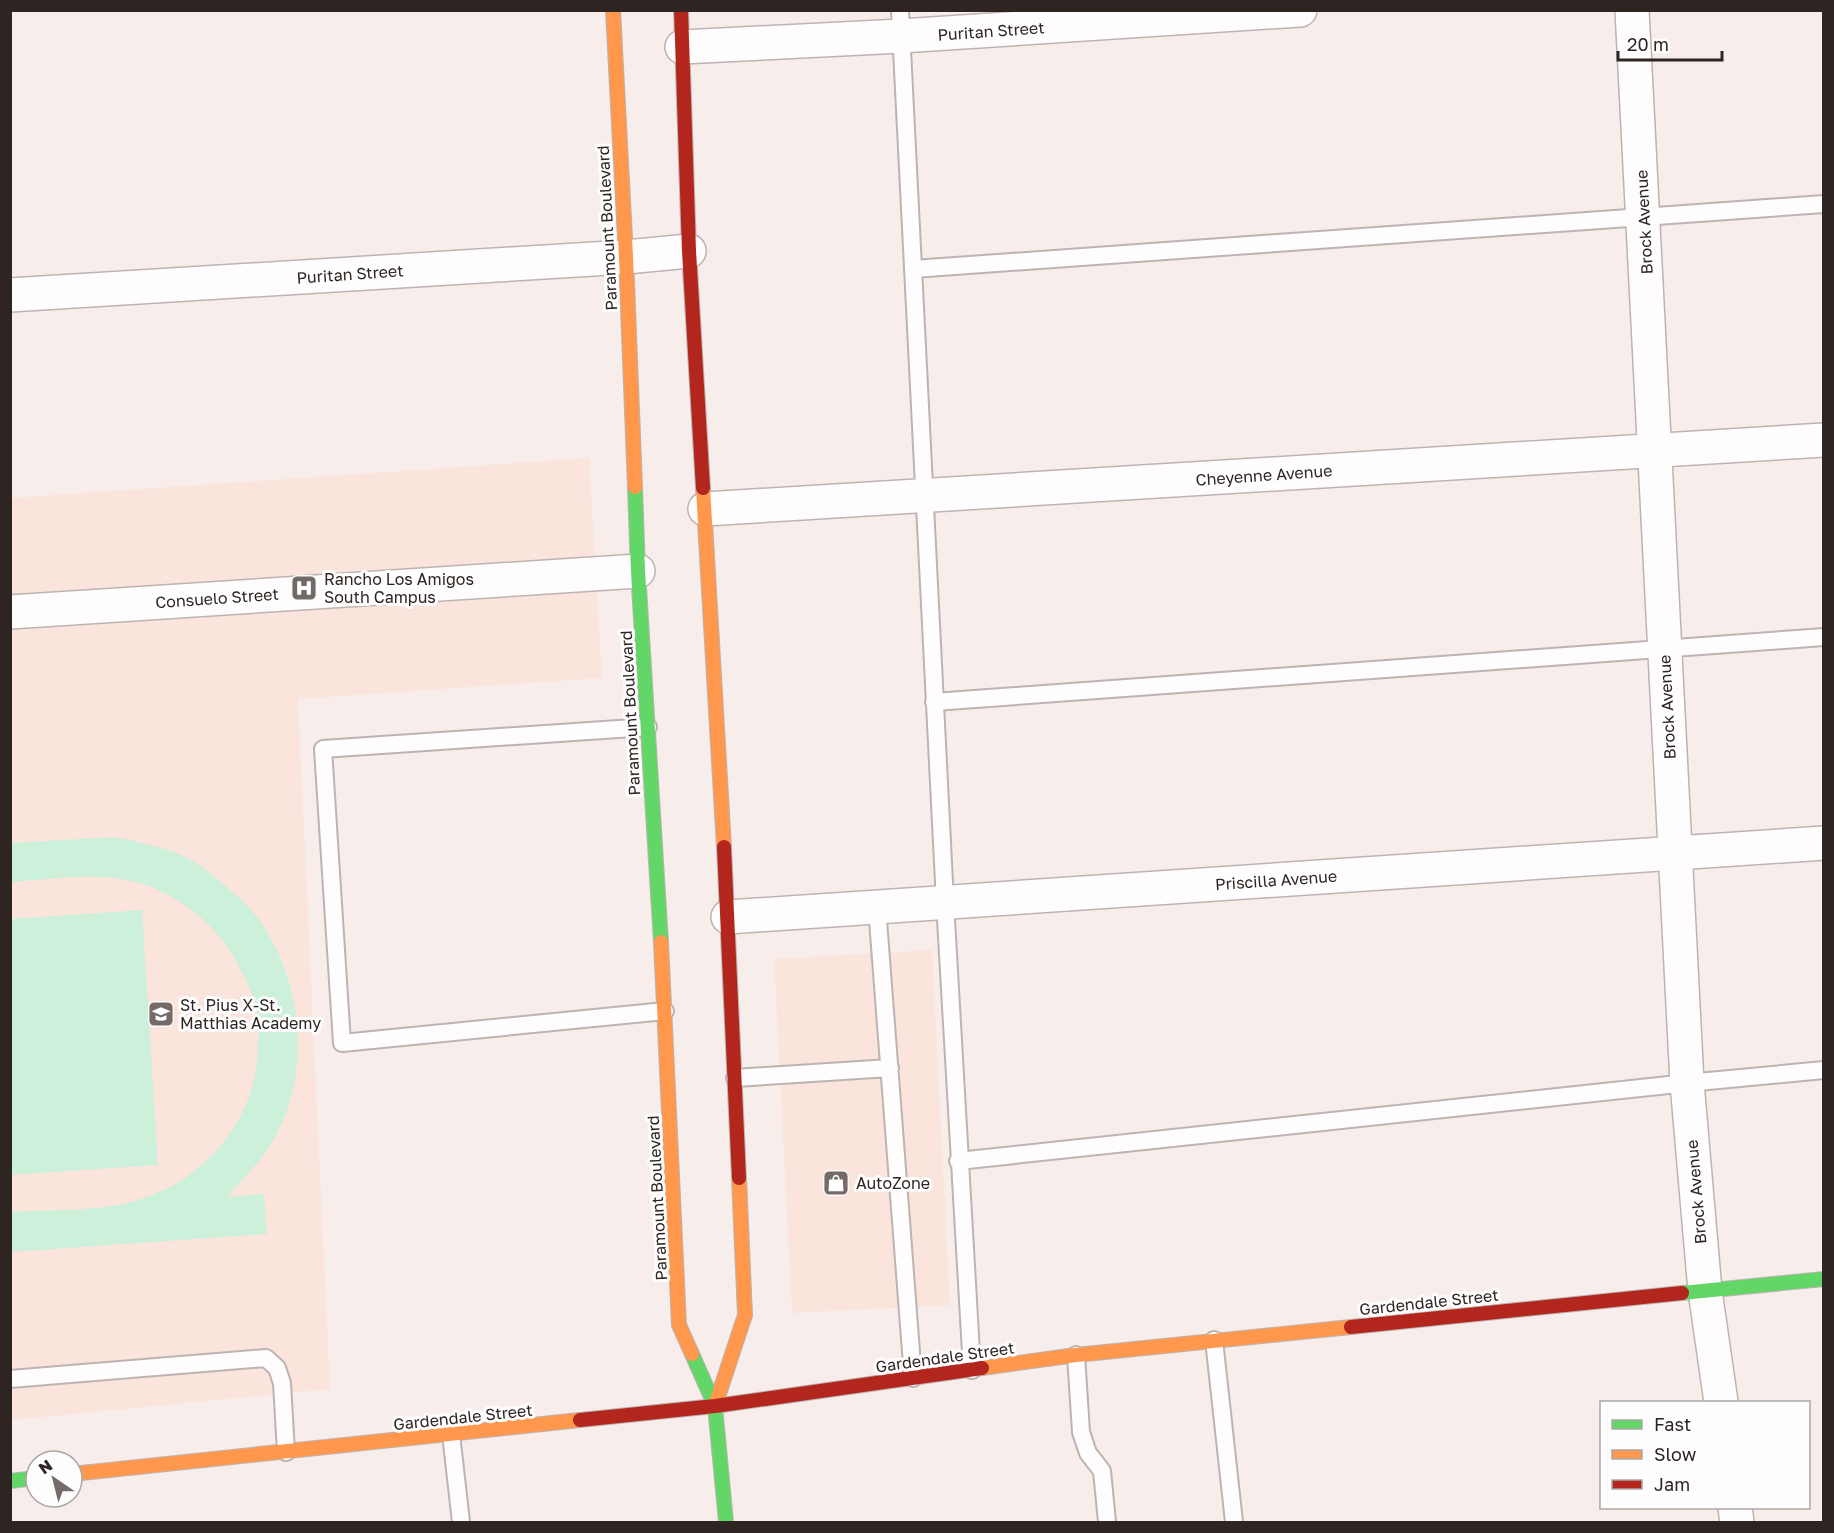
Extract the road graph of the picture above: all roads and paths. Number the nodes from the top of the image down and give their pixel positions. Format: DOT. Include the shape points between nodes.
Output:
graph roads {
  1 [pos="613,10"];
  2 [pos="681,10"];
  3 [pos="1300,10"];
  4 [pos="1632,10"];
  5 [pos="901,23"];
  6 [pos="682,47"];
  7 [pos="1824,204"];
  8 [pos="1644,216"];
  9 [pos="689,251"];
  10 [pos="626,257"];
  11 [pos="913,269"];
  12 [pos="10,295"];
  13 [pos="1824,440"];
  14 [pos="1654,451"];
  15 [pos="924,496"];
  16 [pos="705,509"];
  17 [pos="638,571"];
  18 [pos="10,612"];
  19 [pos="1824,637"];
  20 [pos="1664,648"];
  21 [pos="934,702"];
  22 [pos="648,727"];
  23 [pos="1824,843"];
  24 [pos="1675,854"];
  25 [pos="945,902"];
  26 [pos="877,907"];
  27 [pos="728,917"];
  28 [pos="665,1011"];
  29 [pos="890,1068"];
  30 [pos="1824,1070"];
  31 [pos="735,1078"];
  32 [pos="1686,1083"];
  33 [pos="958,1161"];
  34 [pos="1824,1279"];
  35 [pos="1705,1291"];
  36 [pos="1214,1340"];
  37 [pos="1076,1355"];
  38 [pos="972,1370"];
  39 [pos="913,1378"];
  40 [pos="10,1379"];
  41 [pos="1721,1401"];
  42 [pos="714,1406"];
  43 [pos="451,1434"];
  44 [pos="286,1452"];
  45 [pos="84,1473"];
  46 [pos="460,1522"];
  47 [pos="726,1522"];
  48 [pos="1107,1522"];
  49 [pos="1234,1522"];
  1 -- 10 [label="main road, Paramount Boulevard"];
  2 -- 6 [label="main road, Paramount Boulevard"];
  3 -- 5 [label="street, Puritan Street"];
  4 -- 8 [label="street, Brock Avenue"];
  5 -- 6 [label="street, Puritan Street"];
  5 -- 11 [label="lane"];
  6 -- 9 [label="main road, Paramount Boulevard"];
  7 -- 8 [label="lane"];
  8 -- 11 [label="lane"];
  8 -- 14 [label="street, Brock Avenue"];
  9 -- 10 [label="street, Puritan Street"];
  9 -- 16 [label="main road, Paramount Boulevard"];
  10 -- 12 [label="street, Puritan Street"];
  10 -- 17 [label="main road, Paramount Boulevard"];
  11 -- 15 [label="lane"];
  13 -- 14 [label="street, Cheyenne Avenue"];
  14 -- 15 [label="street, Cheyenne Avenue"];
  14 -- 20 [label="street, Brock Avenue"];
  15 -- 16 [label="street, Cheyenne Avenue"];
  15 -- 21 [label="lane"];
  16 -- 27 [label="main road, Paramount Boulevard"];
  17 -- 18 [label="street, Consuelo Street"];
  17 -- 22 [label="main road, Paramount Boulevard"];
  19 -- 20 [label="lane"];
  20 -- 21 [label="lane"];
  20 -- 24 [label="street, Brock Avenue"];
  21 -- 25 [label="lane"];
  22 -- 28 [label="main road, Paramount Boulevard"];
  22 -- 28 [label="lane" via="323,749 342,1043"];
  23 -- 24 [label="street, Priscilla Avenue"];
  24 -- 25 [label="street, Priscilla Avenue"];
  24 -- 32 [label="street, Brock Avenue"];
  25 -- 26 [label="street, Priscilla Avenue"];
  25 -- 33 [label="lane"];
  26 -- 27 [label="street, Priscilla Avenue"];
  26 -- 29 [label="lane"];
  27 -- 31 [label="main road, Paramount Boulevard"];
  28 -- 42 [label="main road, Paramount Boulevard" via="679,1325"];
  29 -- 31 [label="lane"];
  29 -- 39 [label="lane"];
  30 -- 32 [label="lane"];
  31 -- 42 [label="main road, Paramount Boulevard" via="745,1315"];
  32 -- 33 [label="lane"];
  32 -- 35 [label="street, Brock Avenue"];
  33 -- 38 [label="lane"];
  34 -- 35 [label="main road, Gardendale Street"];
  35 -- 36 [label="main road, Gardendale Street"];
  35 -- 41 [label="street, Brock Avenue"];
  36 -- 37 [label="main road, Gardendale Street"];
  36 -- 49 [label="lane"];
  37 -- 38 [label="main road, Gardendale Street"];
  37 -- 48 [label="lane" via="1081,1432 1088,1453 1102,1471"];
  38 -- 39 [label="main road, Gardendale Street"];
  39 -- 42 [label="main road, Gardendale Street"];
  40 -- 44 [label="lane" via="266,1358 277,1368 282,1383"];
  42 -- 43 [label="main road, Gardendale Street"];
  42 -- 47 [label="main road, Paramount Boulevard"];
  43 -- 44 [label="main road, Gardendale Street"];
  43 -- 46 [label="lane"];
  44 -- 45 [label="main road, Gardendale Street"];
}
